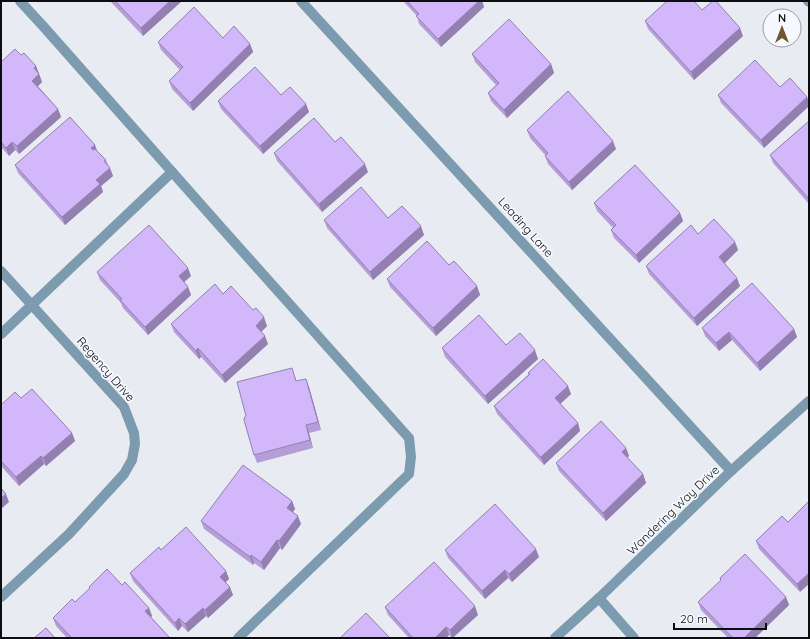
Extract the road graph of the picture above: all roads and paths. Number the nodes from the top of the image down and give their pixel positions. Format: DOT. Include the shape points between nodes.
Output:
graph roads {
  1 [pos="20,1"];
  2 [pos="301,1"];
  3 [pos="172,172"];
  4 [pos="1,271"];
  5 [pos="31,305"];
  6 [pos="1,334"];
  7 [pos="809,401"];
  8 [pos="731,471"];
  9 [pos="1,598"];
  10 [pos="599,598"];
  11 [pos="238,638"];
  12 [pos="555,638"];
  13 [pos="634,638"];
  1 -- 3 [label="street"];
  2 -- 8 [label="street, Leading Lane"];
  3 -- 5 [label="street"];
  3 -- 11 [label="street" via="409,438 410,474"];
  4 -- 5 [label="street, Regency Drive"];
  5 -- 6 [label="street"];
  5 -- 9 [label="street, Regency Drive" via="124,407 134,433 135,444 132,460 124,474 69,534"];
  7 -- 8 [label="street, Wandering Way Drive"];
  8 -- 10 [label="street, Wandering Way Drive"];
  10 -- 12 [label="street, Wandering Way Drive"];
  10 -- 13 [label="street"];
}
